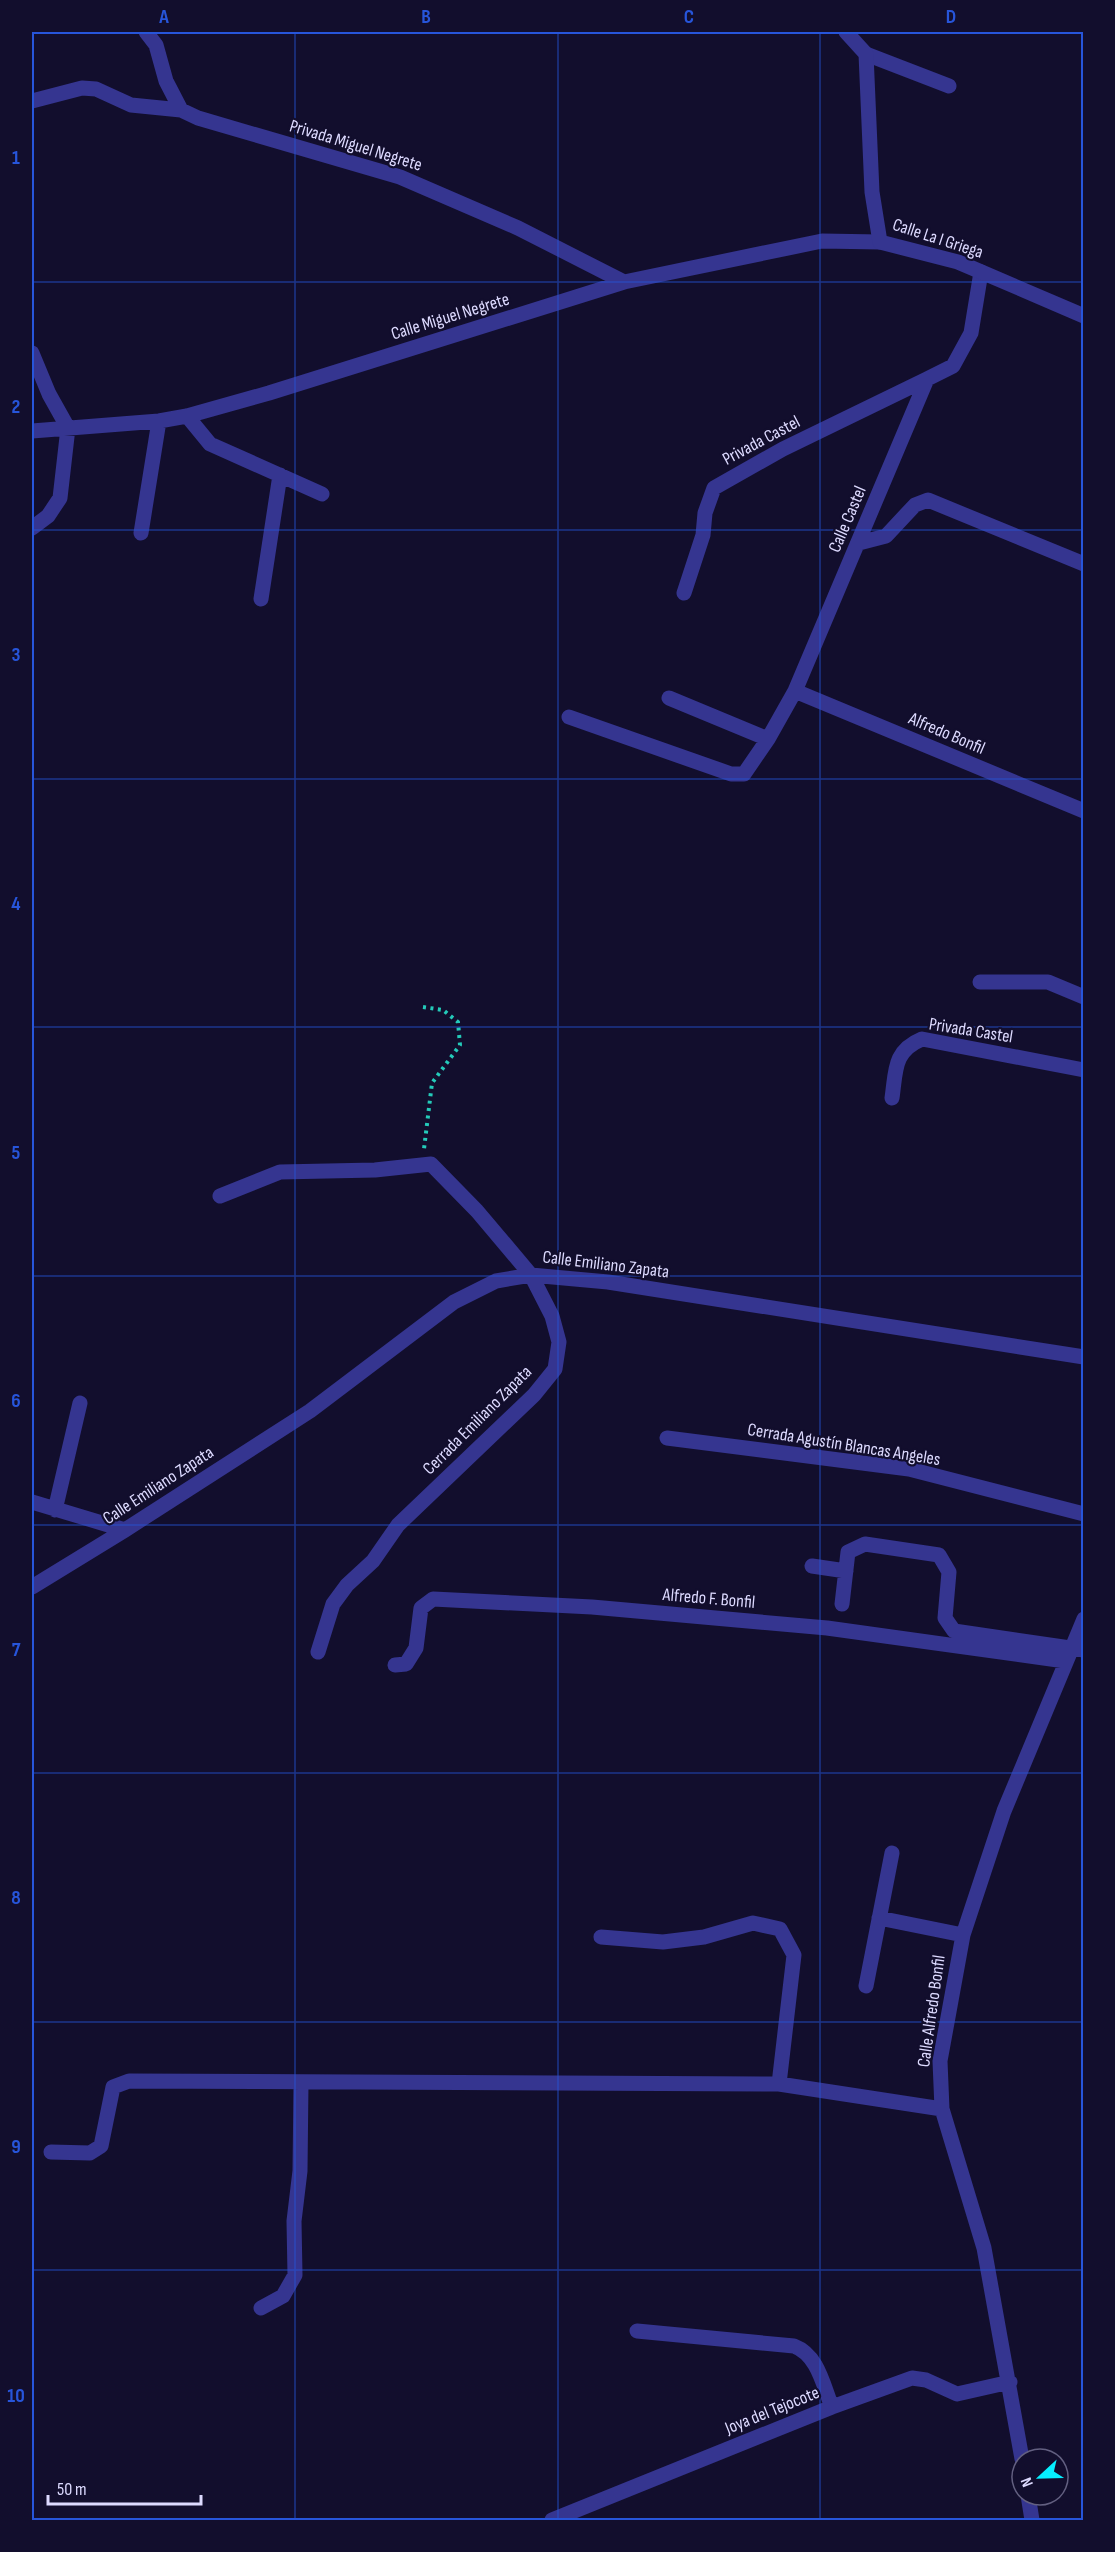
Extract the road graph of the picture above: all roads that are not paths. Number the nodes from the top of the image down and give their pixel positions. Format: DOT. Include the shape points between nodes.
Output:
graph roads {
  1 [pos="146,32"];
  2 [pos="846,32"];
  3 [pos="866,54"];
  4 [pos="949,86"];
  5 [pos="32,101"];
  6 [pos="181,110"];
  7 [pos="880,242"];
  8 [pos="981,272"];
  9 [pos="624,282"];
  10 [pos="1083,316"];
  11 [pos="32,353"];
  12 [pos="927,379"];
  13 [pos="187,416"];
  14 [pos="159,421"];
  15 [pos="68,428"];
  16 [pos="32,430"];
  17 [pos="280,475"];
  18 [pos="322,494"];
  19 [pos="32,528"];
  20 [pos="141,533"];
  21 [pos="859,543"];
  22 [pos="1083,564"];
  23 [pos="684,593"];
  24 [pos="261,599"];
  25 [pos="795,691"];
  26 [pos="669,698"];
  27 [pos="569,717"];
  28 [pos="768,739"];
  29 [pos="1083,811"];
  30 [pos="980,982"];
  31 [pos="1083,997"];
  32 [pos="1083,1070"];
  33 [pos="892,1098"];
  34 [pos="220,1196"];
  35 [pos="531,1275"];
  36 [pos="1083,1357"];
  37 [pos="80,1403"];
  38 [pos="667,1438"];
  39 [pos="32,1502"];
  40 [pos="56,1510"];
  41 [pos="1083,1514"];
  42 [pos="125,1530"];
  43 [pos="813,1566"];
  44 [pos="846,1571"];
  45 [pos="32,1587"];
  46 [pos="842,1604"];
  47 [pos="1083,1619"];
  48 [pos="318,1652"];
  49 [pos="1073,1653"];
  50 [pos="395,1665"];
  51 [pos="892,1853"];
  52 [pos="879,1918"];
  53 [pos="963,1935"];
  54 [pos="601,1937"];
  55 [pos="866,1986"];
  56 [pos="301,2083"];
  57 [pos="779,2084"];
  58 [pos="942,2109"];
  59 [pos="51,2152"];
  60 [pos="261,2308"];
  61 [pos="638,2331"];
  62 [pos="1010,2382"];
  63 [pos="832,2407"];
  64 [pos="1020,2447"];
  65 [pos="552,2520"];
  1 -- 6 [label="street" via="156,45 166,81"];
  2 -- 3 [label="street"];
  3 -- 4 [label="street"];
  3 -- 7 [label="street, Calle La I Griega" via="872,192"];
  5 -- 6 [label="street, Privada Miguel Negrete" via="82,88 96,89 131,105"];
  6 -- 9 [label="street, Privada Miguel Negrete" via="400,177 518,228"];
  7 -- 8 [label="street, Calle La I Griega" via="958,262"];
  7 -- 9 [label="street, Calle Miguel Negrete" via="822,241"];
  8 -- 10 [label="street, Calle La I Griega"];
  8 -- 12 [label="street" via="971,333 953,366"];
  9 -- 13 [label="street, Calle Miguel Negrete"];
  11 -- 15 [label="street"];
  12 -- 21 [label="street, Calle Castel"];
  12 -- 23 [label="street, Privada Castel" via="783,449 714,488"];
  13 -- 14 [label="street, Calle Miguel Negrete"];
  13 -- 17 [label="street" via="210,444"];
  14 -- 15 [label="street, Calle Miguel Negrete"];
  14 -- 20 [label="street"];
  15 -- 16 [label="street, Calle Miguel Negrete"];
  15 -- 19 [label="street" via="60,498 48,516"];
  17 -- 18 [label="street"];
  17 -- 24 [label="street"];
  21 -- 22 [label="street" via="886,536 915,505 928,500"];
  21 -- 25 [label="street, Calle Castel"];
  25 -- 28 [label="street, Calle Castel"];
  25 -- 29 [label="street, Alfredo Bonfil"];
  26 -- 28 [label="street"];
  27 -- 28 [label="street, Calle Castel" via="731,774 744,774"];
  30 -- 31 [label="street" via="1048,982"];
  32 -- 33 [label="street, Privada Castel" via="922,1039 909,1044 898,1058"];
  34 -- 35 [label="street, Cerrada Emiliano Zapata" via="280,1172 375,1170 431,1164"];
  35 -- 36 [label="street, Calle Emiliano Zapata" via="608,1282"];
  35 -- 42 [label="street, Calle Emiliano Zapata" via="496,1281 454,1302 310,1411"];
  35 -- 48 [label="street, Cerrada Emiliano Zapata" via="552,1316 559,1342 555,1369 534,1395 398,1525 373,1561 333,1604"];
  37 -- 40 [label="street"];
  38 -- 41 [label="street, Cerrada Agustín Blancas Angeles" via="909,1469"];
  39 -- 40 [label="street"];
  40 -- 42 [label="street"];
  42 -- 45 [label="street, Calle Emiliano Zapata"];
  43 -- 44 [label="street"];
  44 -- 46 [label="street"];
  44 -- 49 [label="street" via="848,1552 865,1544 939,1555 949,1572 945,1618 954,1631"];
  47 -- 49 [label="street, Calle Alfredo Bonfil"];
  49 -- 50 [label="street, Alfredo F. Bonfil" via="592,1607 433,1599 421,1608 416,1648 406,1664"];
  49 -- 53 [label="street, Calle Alfredo Bonfil" via="1004,1811"];
  51 -- 52 [label="street"];
  52 -- 53 [label="street"];
  52 -- 55 [label="street"];
  53 -- 58 [label="street, Calle Alfredo Bonfil" via="940,2061"];
  54 -- 57 [label="street" via="663,1942 704,1937 753,1923 780,1929 794,1955"];
  56 -- 57 [label="street"];
  56 -- 59 [label="street" via="129,2081 113,2087 101,2146 90,2152"];
  56 -- 60 [label="street" via="295,2275 283,2296"];
  57 -- 58 [label="street"];
  58 -- 62 [label="street, Calle Alfredo Bonfil" via="984,2248"];
  61 -- 63 [label="street" via="806,2350"];
  62 -- 63 [label="street, Joya del Tejocote" via="957,2394 912,2378"];
  62 -- 64 [label="street, Calle Alfredo Bonfil"];
  63 -- 65 [label="street, Joya del Tejocote"];
}
